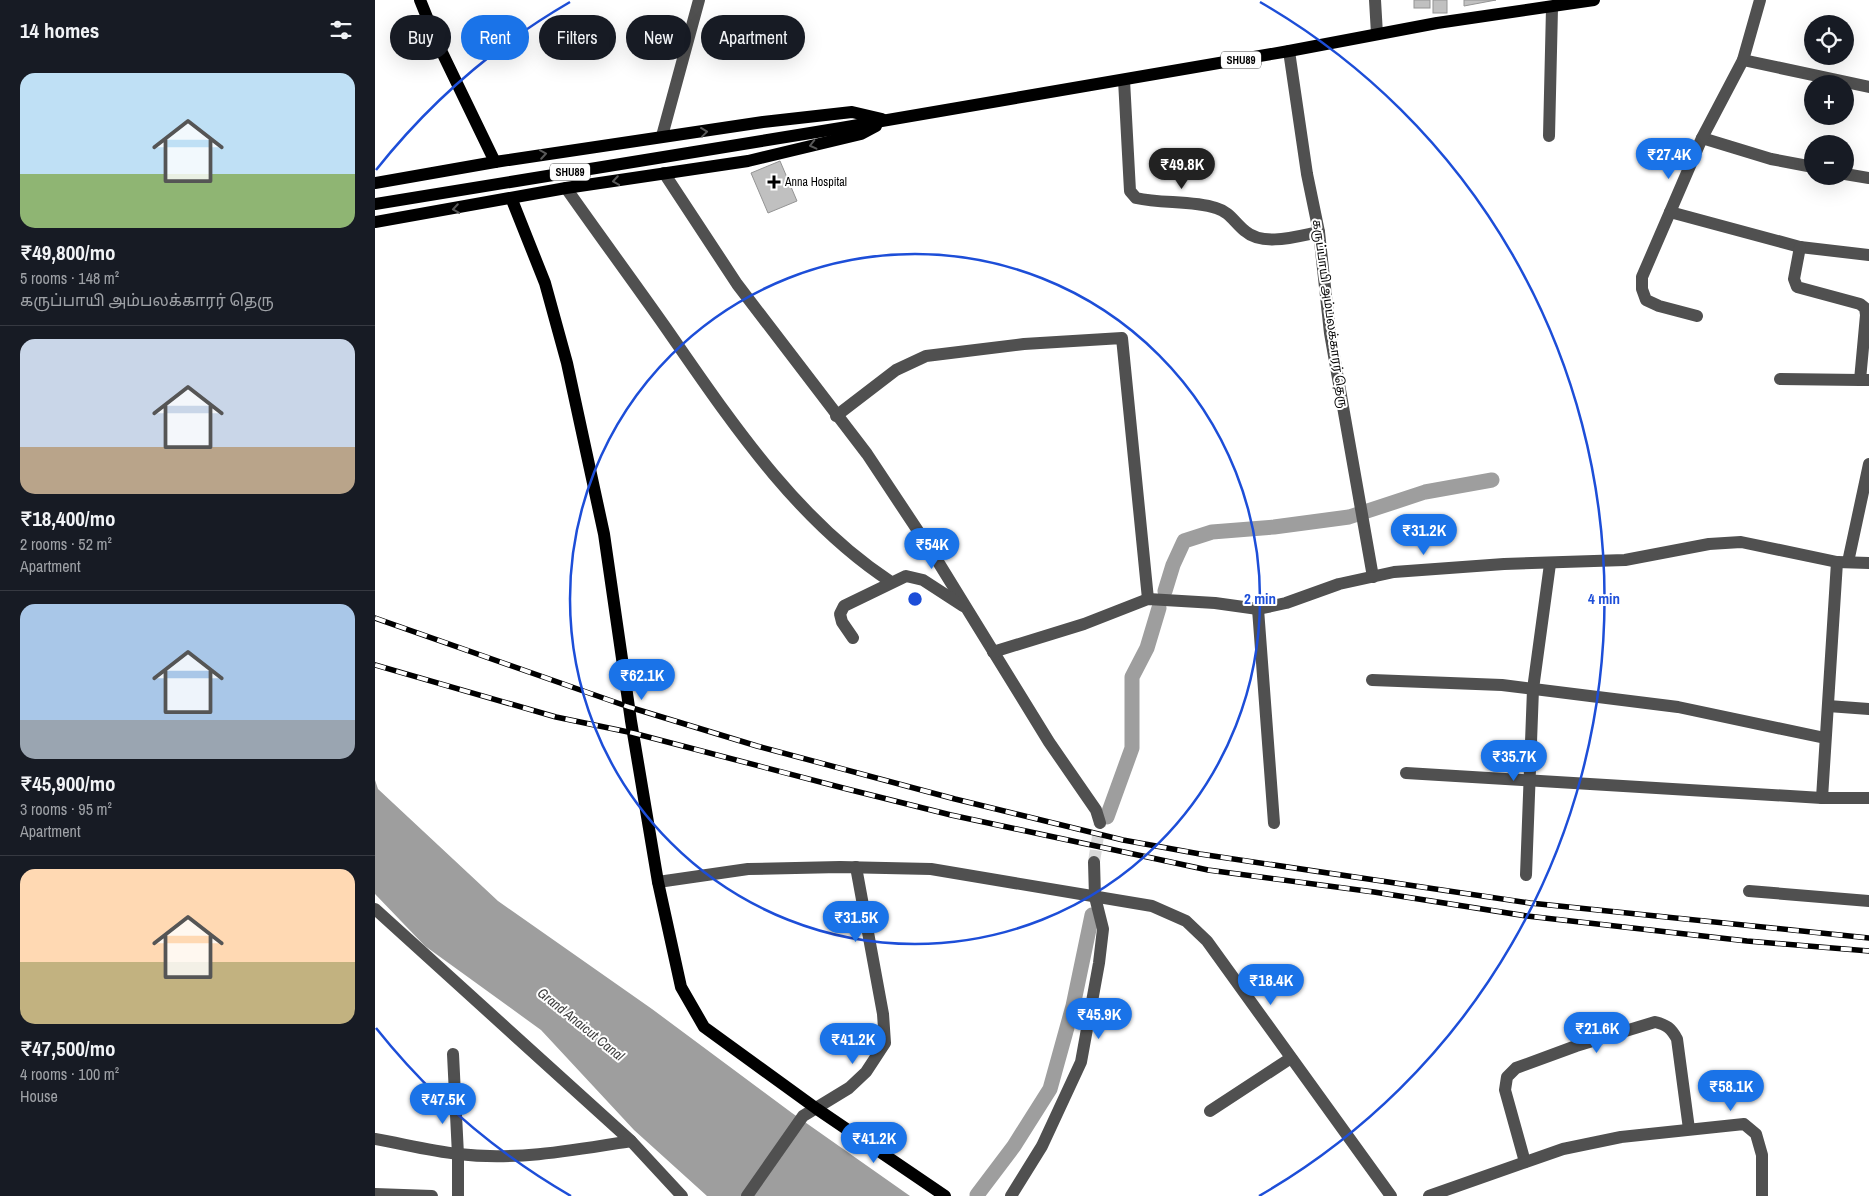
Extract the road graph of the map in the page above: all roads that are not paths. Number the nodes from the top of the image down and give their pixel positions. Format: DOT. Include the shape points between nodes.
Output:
graph roads {
  1 [pos="420,0"];
  2 [pos="699,0"];
  3 [pos="1375,0"];
  4 [pos="1594,0"];
  5 [pos="1760,0"];
  6 [pos="1552,8"];
  7 [pos="1377,34"];
  8 [pos="1289,52"];
  9 [pos="1743,60"];
  10 [pos="1124,80"];
  11 [pos="1869,87"];
  12 [pos="887,120"];
  13 [pos="662,136"];
  14 [pos="1549,136"];
  15 [pos="1701,138"];
  16 [pos="495,162"];
  17 [pos="1804,165"];
  18 [pos="664,173"];
  19 [pos="1854,176"];
  20 [pos="1869,178"];
  21 [pos="375,183"];
  22 [pos="566,188"];
  23 [pos="512,200"];
  24 [pos="375,204"];
  25 [pos="1671,212"];
  26 [pos="375,222"];
  27 [pos="1319,232"];
  28 [pos="1801,247"];
  29 [pos="1869,255"];
  30 [pos="1697,316"];
  31 [pos="1781,378"];
  32 [pos="1864,380"];
  33 [pos="836,416"];
  34 [pos="1869,464"];
  35 [pos="1843,562"];
  36 [pos="1869,563"];
  37 [pos="1550,564"];
  38 [pos="1373,576"];
  39 [pos="891,582"];
  40 [pos="1147,599"];
  41 [pos="965,608"];
  42 [pos="1257,609"];
  43 [pos="853,638"];
  44 [pos="993,652"];
  45 [pos="1372,680"];
  46 [pos="1533,690"];
  47 [pos="1828,706"];
  48 [pos="1869,708"];
  49 [pos="1825,738"];
  50 [pos="1406,773"];
  51 [pos="1528,780"];
  52 [pos="1822,798"];
  53 [pos="1869,798"];
  54 [pos="1100,823"];
  55 [pos="1273,823"];
  56 [pos="1094,862"];
  57 [pos="856,867"];
  58 [pos="1526,875"];
  59 [pos="658,882"];
  60 [pos="1749,890"];
  61 [pos="1095,897"];
  62 [pos="1869,901"];
  63 [pos="375,909"];
  64 [pos="453,1054"];
  65 [pos="1291,1058"];
  66 [pos="817,1110"];
  67 [pos="1210,1111"];
  68 [pos="1689,1130"];
  69 [pos="375,1139"];
  70 [pos="631,1141"];
  71 [pos="459,1154"];
  72 [pos="1525,1162"];
  73 [pos="375,1194"];
  74 [pos="432,1196"];
  75 [pos="458,1196"];
  76 [pos="682,1196"];
  77 [pos="747,1196"];
  78 [pos="945,1196"];
  79 [pos="1011,1196"];
  80 [pos="1391,1196"];
  81 [pos="1429,1196"];
  82 [pos="1762,1196"];
  1 -- 16 [label="main road"];
  2 -- 13 [label="street"];
  3 -- 7 [label="street"];
  4 -- 6 [label="main road, SHU89"];
  5 -- 9 [label="street"];
  6 -- 7 [label="main road, SHU89"];
  6 -- 14 [label="street"];
  7 -- 8 [label="main road, SHU89"];
  8 -- 10 [label="main road, SHU89"];
  8 -- 27 [label="street, கருப்பாயி அம்பலக்காரர் தெரு"];
  9 -- 11 [label="street"];
  9 -- 15 [label="street"];
  10 -- 12 [label="main road, SHU89"];
  10 -- 27 [label="street" via="1130,191 1136,198 1215,207 1229,212 1246,232 1263,238 1287,238"];
  13 -- 12 [label="main road, one-way" via="852,112"];
  12 -- 18 [label="main road, one-way" via="861,134 748,161"];
  12 -- 24 [label="main road, SHU89"];
  16 -- 13 [label="main road, one-way"];
  15 -- 17 [label="street"];
  15 -- 25 [label="street"];
  16 -- 21 [label="main road"];
  18 -- 22 [label="main road, one-way"];
  18 -- 33 [label="street" via="737,284"];
  19 -- 20 [label="street"];
  22 -- 23 [label="main road"];
  22 -- 39 [label="street" via="705,385 786,491 864,564"];
  23 -- 26 [label="main road, one-way"];
  23 -- 59 [label="main road" via="547,292 567,363 604,534"];
  25 -- 28 [label="street"];
  25 -- 30 [label="street" via="1642,277 1642,289 1646,300"];
  27 -- 38 [label="street, கருப்பாயி அம்பலக்காரர் தெரு" via="1330,333"];
  28 -- 29 [label="street"];
  28 -- 32 [label="street" via="1794,279 1797,287 1865,308"];
  31 -- 32 [label="street"];
  33 -- 40 [label="street" via="896,370 926,356 1024,344 1122,338"];
  33 -- 41 [label="street" via="867,454"];
  34 -- 35 [label="street"];
  35 -- 36 [label="street"];
  35 -- 37 [label="street" via="1741,542 1709,544 1625,560"];
  35 -- 47 [label="street"];
  37 -- 38 [label="street" via="1394,572"];
  37 -- 46 [label="street"];
  38 -- 42 [label="street"];
  39 -- 41 [label="street" via="906,576 923,580"];
  39 -- 43 [label="street" via="844,606 841,622"];
  40 -- 42 [label="street"];
  40 -- 44 [label="street" via="1084,624"];
  41 -- 44 [label="street"];
  42 -- 55 [label="street"];
  44 -- 54 [label="street" via="1096,810"];
  45 -- 46 [label="street" via="1502,685"];
  46 -- 49 [label="street" via="1678,707"];
  46 -- 51 [label="street"];
  47 -- 48 [label="street"];
  47 -- 49 [label="street"];
  49 -- 52 [label="street"];
  50 -- 51 [label="street"];
  51 -- 52 [label="street"];
  51 -- 58 [label="street"];
  52 -- 53 [label="street"];
  56 -- 61 [label="street"];
  57 -- 59 [label="street" via="749,869"];
  57 -- 61 [label="street" via="931,869"];
  57 -- 66 [label="street" via="883,1014 885,1043 866,1072"];
  59 -- 66 [label="main road" via="681,986 704,1027"];
  60 -- 62 [label="street"];
  61 -- 65 [label="street" via="1151,906 1186,921 1207,941"];
  61 -- 79 [label="street" via="1103,929 1081,1062 1043,1146"];
  63 -- 70 [label="street"];
  64 -- 71 [label="street"];
  65 -- 67 [label="street"];
  65 -- 80 [label="street"];
  66 -- 77 [label="street" via="803,1116"];
  66 -- 78 [label="main road"];
  68 -- 72 [label="street" via="1621,1137 1563,1148"];
  68 -- 72 [label="street" via="1677,1039 1672,1029 1655,1022 1575,1046 1516,1068 1507,1077 1505,1090"];
  68 -- 82 [label="street" via="1744,1124 1756,1134 1762,1155"];
  69 -- 71 [label="street"];
  70 -- 71 [label="street" via="571,1151 505,1156"];
  70 -- 76 [label="street"];
  71 -- 75 [label="street"];
  72 -- 81 [label="street"];
  73 -- 74 [label="street"];
}
